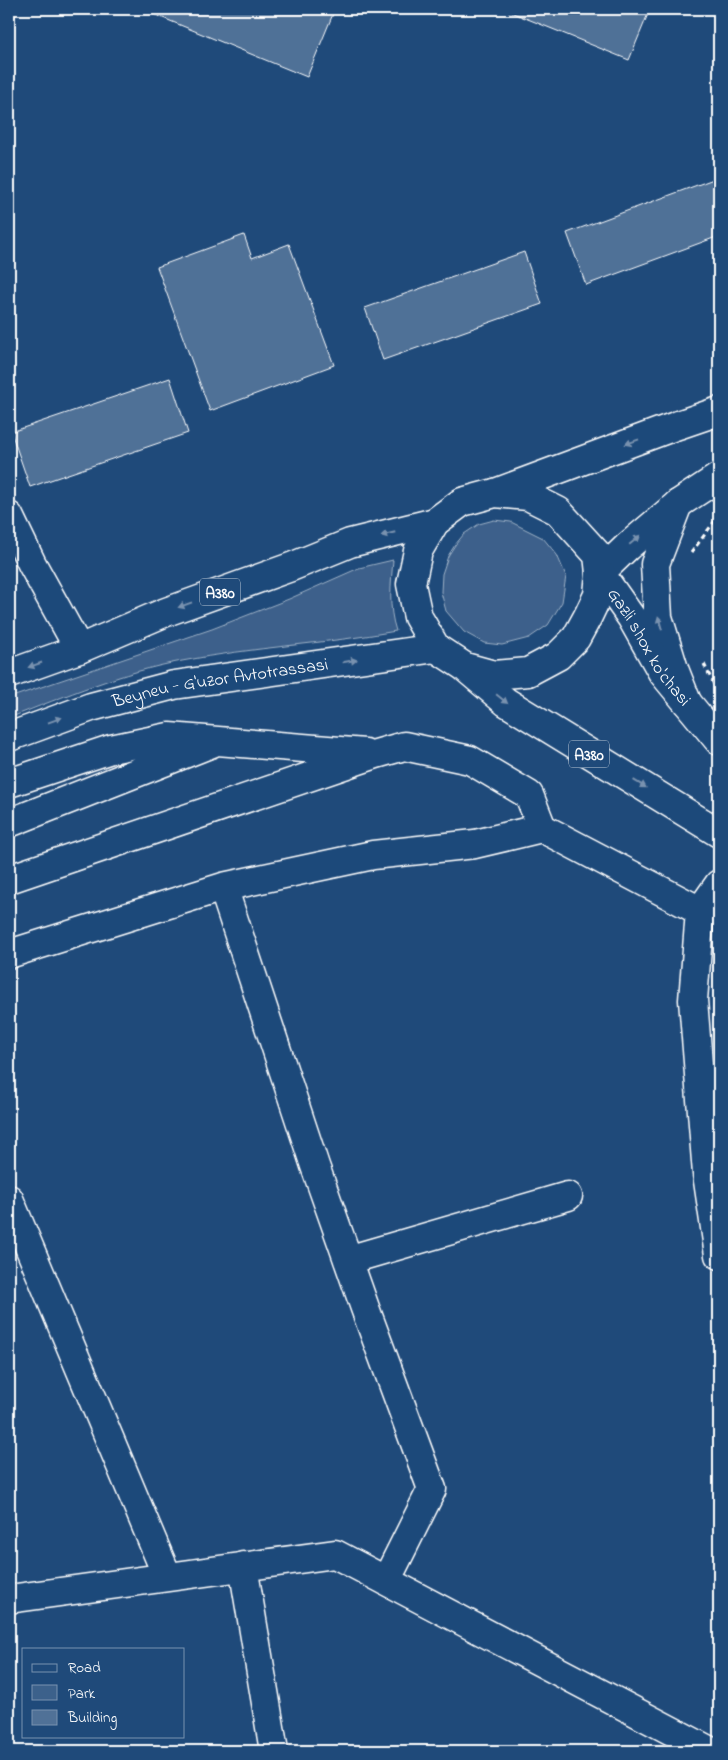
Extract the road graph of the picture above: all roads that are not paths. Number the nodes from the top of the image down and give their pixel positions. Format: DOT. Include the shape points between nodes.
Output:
graph roads {
  1 [pos="719,411"];
  2 [pos="719,477"];
  3 [pos="495,493"];
  4 [pos="678,504"];
  5 [pos="9,516"];
  6 [pos="435,522"];
  7 [pos="600,573"];
  8 [pos="436,648"];
  9 [pos="80,650"];
  10 [pos="465,667"];
  11 [pos="9,674"];
  12 [pos="687,702"];
  13 [pos="9,737"];
  14 [pos="219,741"];
  15 [pos="719,741"];
  16 [pos="376,754"];
  17 [pos="9,783"];
  18 [pos="9,823"];
  19 [pos="542,828"];
  20 [pos="719,833"];
  21 [pos="9,879"];
  22 [pos="719,884"];
  23 [pos="223,887"];
  24 [pos="700,911"];
  25 [pos="9,954"];
  26 [pos="568,1196"];
  27 [pos="9,1199"];
  28 [pos="719,1255"];
  29 [pos="348,1260"];
  30 [pos="243,1566"];
  31 [pos="167,1576"];
  32 [pos="386,1581"];
  33 [pos="9,1599"];
  34 [pos="274,1751"];
  35 [pos="710,1751"];
  1 -- 3 [label="main road, one-way"];
  2 -- 4 [label="main road"];
  3 -- 6 [label="main road" via="462,502"];
  3 -- 7 [label="main road" via="528,496 558,511 598,555"];
  7 -- 4 [label="main road, one-way"];
  12 -- 4 [label="main road, one-way" via="658,617 654,564"];
  5 -- 9 [label="main road"];
  6 -- 8 [label="main road" via="418,551 411,584 418,617"];
  6 -- 9 [label="main road, A380, one-way" via="350,543 166,612"];
  7 -- 10 [label="main road" via="598,595 588,616 576,638 558,656 528,672 494,675"];
  7 -- 12 [label="main road, Gazli shox ko'chasi" via="631,617 662,672"];
  8 -- 10 [label="main road"];
  13 -- 8 [label="main road, Beyneu - G'uzor Avtotrassasi, one-way" via="91,706 174,685"];
  9 -- 11 [label="main road, A380, one-way"];
  10 -- 20 [label="main road, A380, one-way" via="506,702"];
  12 -- 15 [label="main road, Gazli shox ko'chasi"];
  14 -- 16 [label="main road"];
  14 -- 17 [label="main road" via="169,737 111,749"];
  14 -- 18 [label="main road"];
  16 -- 19 [label="main road" via="404,746 470,760 528,795"];
  16 -- 21 [label="main road"];
  19 -- 23 [label="main road" via="475,844 373,855"];
  19 -- 24 [label="main road"];
  22 -- 24 [label="main road"];
  23 -- 25 [label="main road"];
  23 -- 29 [label="main road"];
  24 -- 28 [label="main road" via="693,1000 708,1174"];
  26 -- 29 [label="main road"];
  27 -- 31 [label="main road"];
  29 -- 32 [label="main road" via="432,1489"];
  30 -- 31 [label="main road"];
  30 -- 32 [label="main road" via="335,1554"];
  30 -- 34 [label="main road"];
  31 -- 33 [label="main road"];
  32 -- 35 [label="main road"];
}
